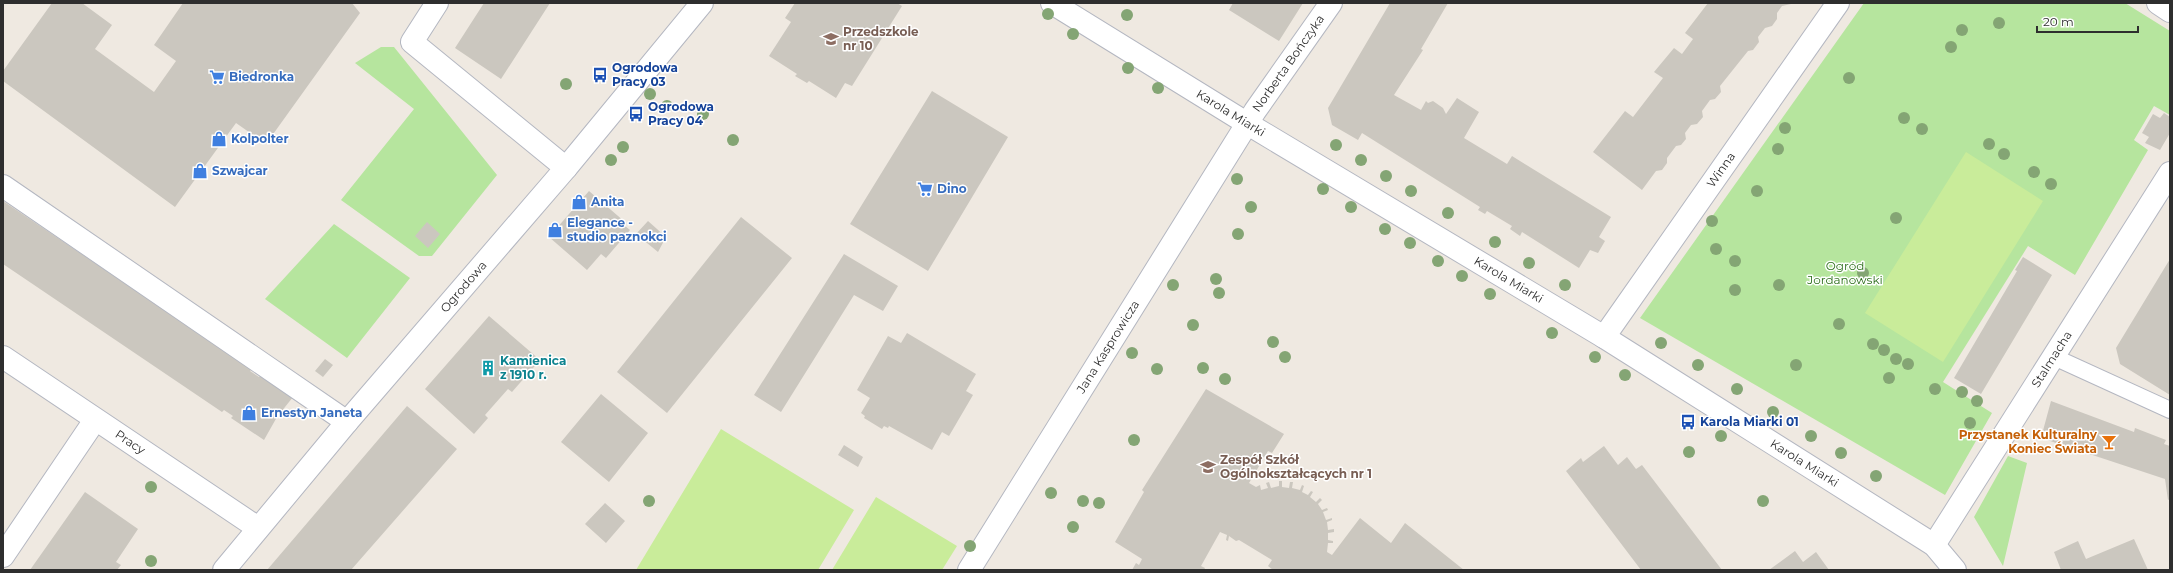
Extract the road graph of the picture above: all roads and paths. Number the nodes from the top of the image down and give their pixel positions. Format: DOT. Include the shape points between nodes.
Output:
graph roads {
  1 [pos="437,3"];
  2 [pos="702,3"];
  3 [pos="1052,3"];
  4 [pos="1331,3"];
  5 [pos="1838,3"];
  6 [pos="2158,3"];
  7 [pos="2170,11"];
  8 [pos="1248,124"];
  9 [pos="566,168"];
  10 [pos="2170,173"];
  11 [pos="3,186"];
  12 [pos="1604,337"];
  13 [pos="3,357"];
  14 [pos="2054,357"];
  15 [pos="2170,410"];
  16 [pos="95,420"];
  17 [pos="347,422"];
  18 [pos="258,528"];
  19 [pos="1934,546"];
  20 [pos="3,556"];
  21 [pos="224,570"];
  22 [pos="969,570"];
  23 [pos="1955,570"];
  1 -- 9 [label="street" via="412,42"];
  2 -- 9 [label="street, Ogrodowa"];
  3 -- 8 [label="street, Karola Miarki"];
  4 -- 8 [label="street, Norberta Bończyka"];
  5 -- 12 [label="street, Winna"];
  6 -- 7 [label="street"];
  8 -- 12 [label="street, Karola Miarki"];
  8 -- 22 [label="street, Jana Kasprowicza"];
  9 -- 17 [label="street, Ogrodowa"];
  10 -- 14 [label="street, Stalmacha"];
  11 -- 17 [label="street"];
  12 -- 19 [label="street, Karola Miarki"];
  13 -- 16 [label="street, Pracy"];
  14 -- 15 [label="lane"];
  14 -- 19 [label="street, Stalmacha"];
  16 -- 18 [label="street, Pracy"];
  16 -- 20 [label="street"];
  17 -- 18 [label="street, Ogrodowa"];
  18 -- 21 [label="street, Ogrodowa"];
  19 -- 23 [label="street, Karola Miarki"];
}
